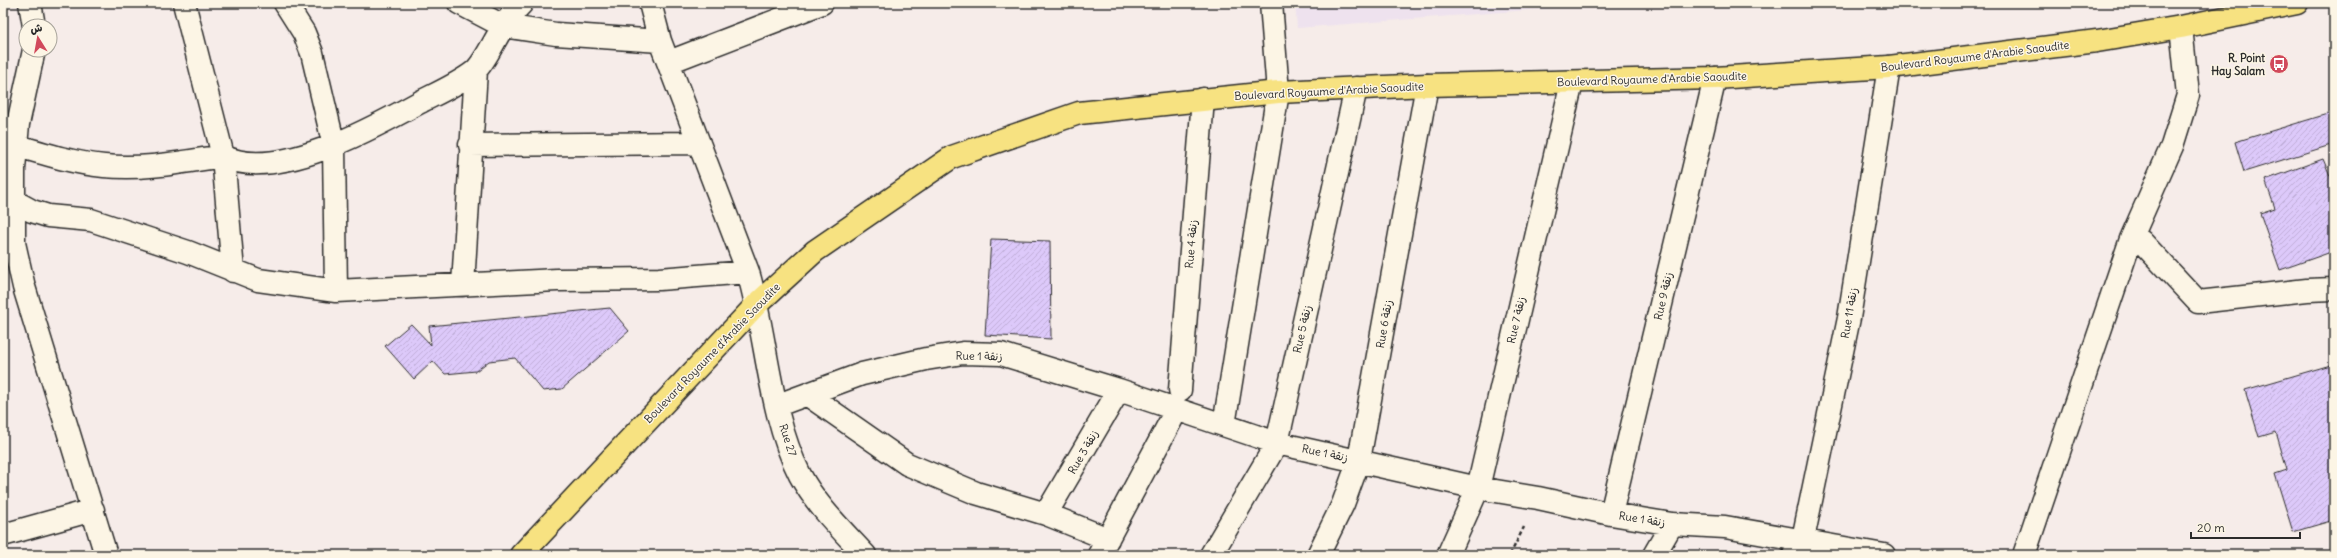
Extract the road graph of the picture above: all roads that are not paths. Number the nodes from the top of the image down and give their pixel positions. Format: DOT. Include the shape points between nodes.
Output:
graph roads {
  1 [pos="30,3"];
  2 [pos="184,3"];
  3 [pos="285,3"];
  4 [pos="459,3"];
  5 [pos="522,3"];
  6 [pos="650,3"];
  7 [pos="822,3"];
  8 [pos="1271,3"];
  9 [pos="2297,3"];
  10 [pos="33,18"];
  11 [pos="503,26"];
  12 [pos="2181,27"];
  13 [pos="660,41"];
  14 [pos="32,58"];
  15 [pos="668,62"];
  16 [pos="1890,67"];
  17 [pos="476,70"];
  18 [pos="1716,78"];
  19 [pos="1572,82"];
  20 [pos="1428,85"];
  21 [pos="1356,88"];
  22 [pos="1278,92"];
  23 [pos="1203,99"];
  24 [pos="699,143"];
  25 [pos="15,145"];
  26 [pos="470,145"];
  27 [pos="334,146"];
  28 [pos="223,156"];
  29 [pos="9,197"];
  30 [pos="2131,239"];
  31 [pos="233,271"];
  32 [pos="748,272"];
  33 [pos="463,284"];
  34 [pos="2334,289"];
  35 [pos="336,291"];
  36 [pos="757,304"];
  37 [pos="1119,390"];
  38 [pos="808,395"];
  39 [pos="1178,399"];
  40 [pos="778,405"];
  41 [pos="1224,425"];
  42 [pos="1277,443"];
  43 [pos="1359,460"];
  44 [pos="1478,488"];
  45 [pos="93,510"];
  46 [pos="1046,514"];
  47 [pos="1611,514"];
  48 [pos="1672,524"];
  49 [pos="3,535"];
  50 [pos="1104,547"];
  51 [pos="1799,547"];
  52 [pos="106,555"];
  53 [pos="521,555"];
  54 [pos="865,555"];
  55 [pos="1211,555"];
  56 [pos="1318,555"];
  57 [pos="1448,555"];
  58 [pos="1654,555"];
  59 [pos="1884,555"];
  60 [pos="2024,555"];
  1 -- 10 [label="street"];
  2 -- 28 [label="street"];
  3 -- 27 [label="street" via="304,33 312,53"];
  4 -- 11 [label="street"];
  5 -- 11 [label="street"];
  6 -- 13 [label="street, Rue 27"];
  7 -- 15 [label="street"];
  8 -- 22 [label="street"];
  9 -- 12 [label="main road, Boulevard Royaume d'Arabie Saoudite"];
  11 -- 13 [label="street" via="556,34"];
  11 -- 17 [label="street"];
  12 -- 16 [label="main road, Boulevard Royaume d'Arabie Saoudite" via="2097,41"];
  12 -- 30 [label="street" via="2188,95 2172,146"];
  13 -- 15 [label="street, Rue 27"];
  14 -- 25 [label="street"];
  15 -- 24 [label="street, Rue 27"];
  16 -- 18 [label="main road, Boulevard Royaume d'Arabie Saoudite"];
  16 -- 51 [label="street, Rue 11 زنقة" via="1849,318"];
  17 -- 26 [label="street"];
  17 -- 27 [label="street" via="381,124"];
  18 -- 19 [label="main road, Boulevard Royaume d'Arabie Saoudite"];
  18 -- 47 [label="street, Rue 9 زنقة"];
  19 -- 20 [label="main road, Boulevard Royaume d'Arabie Saoudite"];
  19 -- 44 [label="street, Rue 7 زنقة"];
  20 -- 21 [label="main road, Boulevard Royaume d'Arabie Saoudite"];
  20 -- 43 [label="street, Rue 6 زنقة"];
  21 -- 22 [label="main road, Boulevard Royaume d'Arabie Saoudite"];
  21 -- 42 [label="street, Rue 5 زنقة"];
  22 -- 23 [label="main road, Boulevard Royaume d'Arabie Saoudite"];
  22 -- 41 [label="street"];
  23 -- 36 [label="main road, Boulevard Royaume d'Arabie Saoudite" via="1079,113 952,157 815,251"];
  23 -- 39 [label="street, Rue 4 زنقة"];
  24 -- 26 [label="street"];
  24 -- 32 [label="street, Rue 27"];
  25 -- 28 [label="street" via="64,160 105,166 161,165"];
  25 -- 29 [label="street"];
  26 -- 33 [label="street"];
  27 -- 28 [label="street" via="288,159 262,162 240,162"];
  27 -- 35 [label="street"];
  28 -- 31 [label="street"];
  29 -- 31 [label="street" via="32,211 48,216 91,220 188,252"];
  29 -- 45 [label="street" via="14,243 24,286"];
  30 -- 34 [label="street" via="2141,240 2198,302"];
  30 -- 60 [label="street"];
  31 -- 35 [label="street" via="258,280"];
  32 -- 33 [label="street" via="659,279"];
  32 -- 36 [label="street, Rue 27"];
  33 -- 35 [label="street"];
  36 -- 40 [label="street, Rue 27"];
  36 -- 53 [label="main road, Boulevard Royaume d'Arabie Saoudite"];
  37 -- 38 [label="street, Rue 1 زنقة" via="1001,354 963,353 862,374"];
  37 -- 39 [label="street, Rue 1 زنقة"];
  37 -- 46 [label="street, Rue 3 زنقة"];
  38 -- 40 [label="street, Rue 1 زنقة"];
  38 -- 46 [label="street" via="907,464 976,493"];
  39 -- 41 [label="street, Rue 1 زنقة"];
  39 -- 50 [label="street, Rue 4 زنقة"];
  40 -- 54 [label="street, Rue 27" via="787,443 800,475 824,510"];
  41 -- 42 [label="street, Rue 1 زنقة"];
  42 -- 43 [label="street, Rue 1 زنقة"];
  42 -- 55 [label="street, Rue 5 زنقة"];
  43 -- 44 [label="street, Rue 1 زنقة"];
  43 -- 56 [label="street, Rue 6 زنقة" via="1343,504"];
  44 -- 47 [label="street, Rue 1 زنقة"];
  44 -- 57 [label="street, Rue 7 زنقة"];
  45 -- 49 [label="street"];
  45 -- 52 [label="street"];
  46 -- 50 [label="street"];
  47 -- 48 [label="street, Rue 1 زنقة"];
  48 -- 51 [label="street, Rue 1 زنقة" via="1725,527"];
  48 -- 58 [label="street"];
  51 -- 59 [label="street, Rue 1 زنقة"];
}
